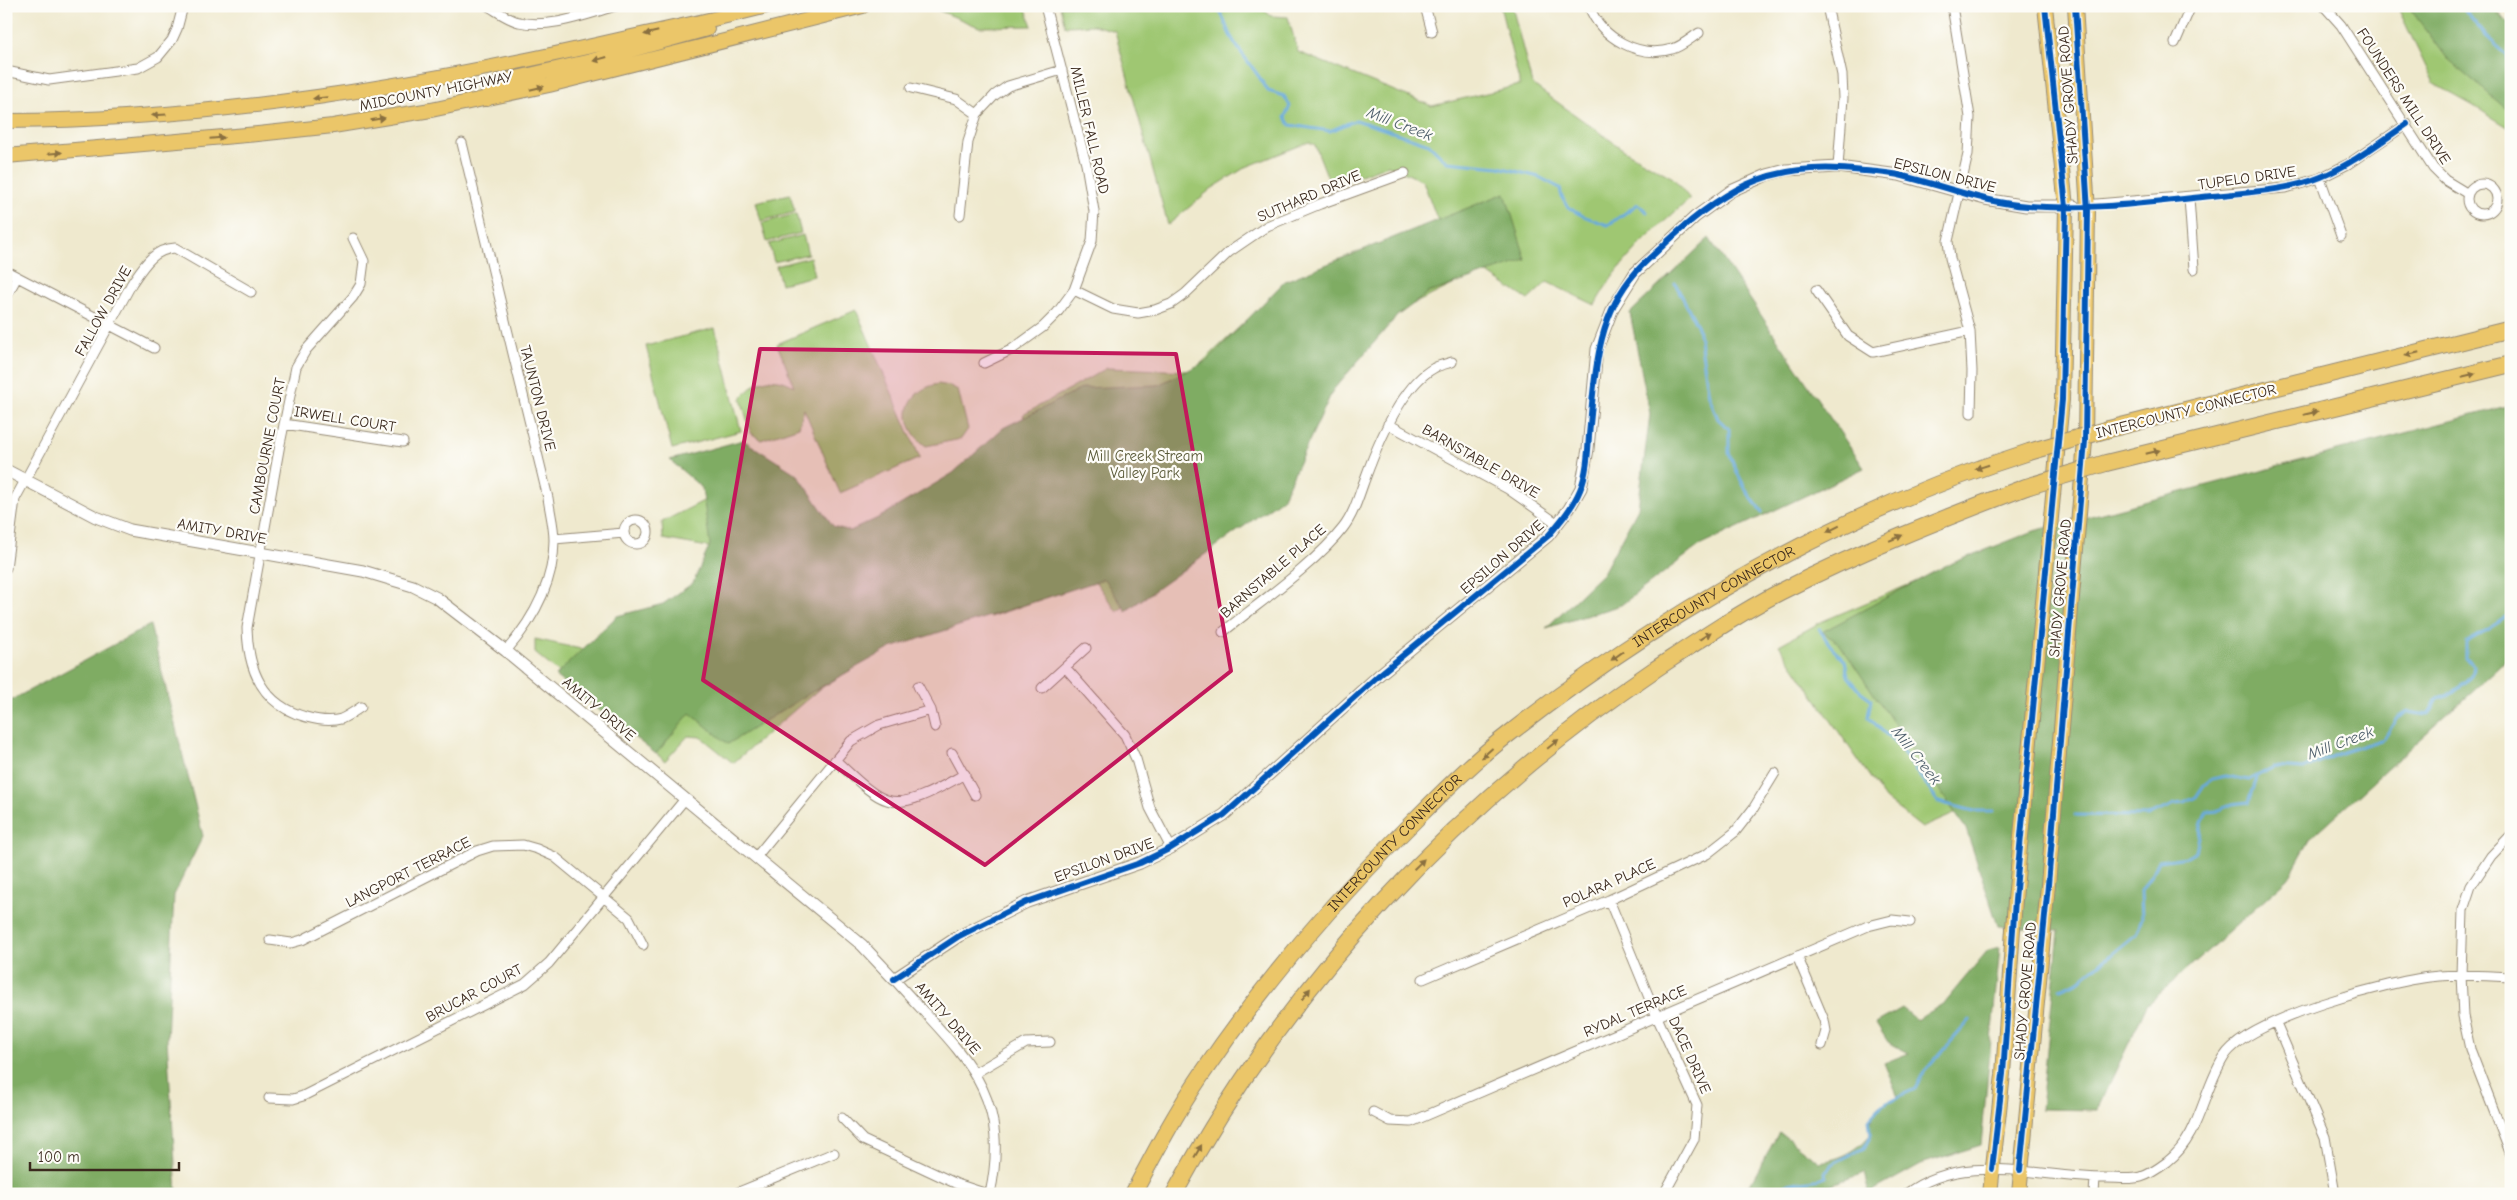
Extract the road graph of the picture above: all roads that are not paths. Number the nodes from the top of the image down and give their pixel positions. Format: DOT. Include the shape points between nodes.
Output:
graph roads {
  1 [pos="183,6"];
  2 [pos="488,6"];
  3 [pos="616,6"];
  4 [pos="863,6"];
  5 [pos="1046,6"];
  6 [pos="1425,6"];
  7 [pos="1589,6"];
  8 [pos="1827,6"];
  9 [pos="1952,6"];
  10 [pos="2045,6"];
  11 [pos="2075,6"];
  12 [pos="2191,6"];
  13 [pos="2324,6"];
  14 [pos="765,7"];
  15 [pos="1432,32"];
  16 [pos="1699,33"];
  17 [pos="2175,43"];
  18 [pos="1062,70"];
  19 [pos="6,71"];
  20 [pos="911,88"];
  21 [pos="487,99"];
  22 [pos="977,114"];
  23 [pos="6,121"];
  24 [pos="2407,124"];
  25 [pos="462,143"];
  26 [pos="6,156"];
  27 [pos="1838,167"];
  28 [pos="1405,173"];
  29 [pos="2320,178"];
  30 [pos="1958,191"];
  31 [pos="2468,194"];
  32 [pos="2189,198"];
  33 [pos="2076,206"];
  34 [pos="960,215"];
  35 [pos="2342,236"];
  36 [pos="353,238"];
  37 [pos="2194,269"];
  38 [pos="6,271"];
  39 [pos="17,277"];
  40 [pos="1074,290"];
  41 [pos="1816,290"];
  42 [pos="251,292"];
  43 [pos="6,297"];
  44 [pos="111,324"];
  45 [pos="2511,329"];
  46 [pos="1970,331"];
  47 [pos="154,348"];
  48 [pos="1452,362"];
  49 [pos="984,363"];
  50 [pos="2511,364"];
  51 [pos="1971,413"];
  52 [pos="284,424"];
  53 [pos="1388,424"];
  54 [pos="403,442"];
  55 [pos="6,470"];
  56 [pos="26,480"];
  57 [pos="1558,524"];
  58 [pos="624,534"];
  59 [pos="554,539"];
  60 [pos="261,553"];
  61 [pos="6,568"];
  62 [pos="1223,632"];
  63 [pos="1086,648"];
  64 [pos="506,651"];
  65 [pos="1065,667"];
  66 [pos="918,686"];
  67 [pos="1042,688"];
  68 [pos="361,707"];
  69 [pos="931,710"];
  70 [pos="935,728"];
  71 [pos="952,753"];
  72 [pos="835,760"];
  73 [pos="1775,773"];
  74 [pos="965,774"];
  75 [pos="975,795"];
  76 [pos="685,799"];
  77 [pos="2511,835"];
  78 [pos="1171,848"];
  79 [pos="756,857"];
  80 [pos="604,896"];
  81 [pos="1608,900"];
  82 [pos="1910,922"];
  83 [pos="270,940"];
  84 [pos="643,945"];
  85 [pos="1798,956"];
  86 [pos="2461,975"];
  87 [pos="2511,977"];
  88 [pos="894,979"];
  89 [pos="1423,979"];
  90 [pos="1657,1017"];
  91 [pos="2276,1023"];
  92 [pos="1050,1042"];
  93 [pos="1822,1045"];
  94 [pos="976,1073"];
  95 [pos="269,1098"];
  96 [pos="1372,1112"];
  97 [pos="842,1118"];
  98 [pos="834,1153"];
  99 [pos="2511,1155"];
  100 [pos="1992,1168"];
  101 [pos="2020,1170"];
  102 [pos="2095,1178"];
  103 [pos="734,1194"];
  104 [pos="988,1194"];
  105 [pos="1133,1194"];
  106 [pos="1174,1194"];
  107 [pos="1664,1194"];
  108 [pos="1906,1194"];
  109 [pos="1990,1194"];
  110 [pos="2018,1194"];
  111 [pos="2094,1194"];
  112 [pos="2334,1194"];
  1 -- 19 [label="street" via="172,40 158,57 138,68 49,80"];
  2 -- 3 [label="street" via="519,22 540,23 568,20"];
  21 -- 4 [label="main road, MIDCOUNTY HIGHWAY, one-way"];
  5 -- 18 [label="street, MILLER FALL ROAD"];
  6 -- 15 [label="street"];
  7 -- 16 [label="street" via="1594,19 1616,40 1642,51 1673,49"];
  8 -- 27 [label="street" via="1842,75"];
  9 -- 30 [label="street" via="1970,117 1968,154"];
  10 -- 33 [label="main road, SHADY GROVE ROAD"];
  11 -- 33 [label="main road, SHADY GROVE ROAD"];
  12 -- 17 [label="street"];
  13 -- 24 [label="street, FOUNDERS MILL DRIVE" via="2341,25"];
  14 -- 21 [label="main road, one-way" via="738,21 591,62 500,82 490,89"];
  14 -- 23 [label="main road, MIDCOUNTY HIGHWAY, one-way" via="544,58 330,97 177,114"];
  18 -- 22 [label="street" via="1008,86"];
  18 -- 40 [label="street, MILLER FALL ROAD" via="1086,164 1094,211 1092,241"];
  20 -- 22 [label="street" via="956,99"];
  26 -- 21 [label="main road, MIDCOUNTY HIGHWAY, one-way" via="333,126"];
  22 -- 34 [label="street" via="968,142"];
  24 -- 29 [label="street, TUPELO DRIVE" via="2348,164"];
  24 -- 31 [label="street, FOUNDERS MILL DRIVE" via="2439,175"];
  25 -- 59 [label="street, TAUNTON DRIVE" via="548,498"];
  27 -- 30 [label="street, EPSILON DRIVE" via="1899,175"];
  27 -- 57 [label="street, EPSILON DRIVE" via="1786,170 1731,191 1695,216 1635,273 1613,308 1598,349 1581,488"];
  28 -- 40 [label="street, SUTHARD DRIVE" via="1267,226 1229,252 1185,294 1155,310 1138,313 1113,309"];
  29 -- 32 [label="street, TUPELO DRIVE" via="2286,188"];
  29 -- 35 [label="street"];
  30 -- 33 [label="street, EPSILON DRIVE" via="2026,206"];
  30 -- 46 [label="street" via="1948,241"];
  32 -- 33 [label="street, TUPELO DRIVE"];
  32 -- 37 [label="street"];
  33 -- 100 [label="main road, SHADY GROVE ROAD" via="2056,486"];
  33 -- 101 [label="main road, SHADY GROVE ROAD" via="2085,441 2048,885"];
  36 -- 52 [label="street, CAMBOURNE COURT" via="364,261 361,284 354,297 306,350 296,367"];
  38 -- 39 [label="street"];
  39 -- 43 [label="street"];
  39 -- 44 [label="street"];
  40 -- 49 [label="street, MILLER FALL ROAD" via="1043,327 1011,350"];
  41 -- 46 [label="street" via="1848,336 1873,352"];
  42 -- 44 [label="street, FALLOW DRIVE" via="175,248 167,248 154,254 144,266"];
  44 -- 47 [label="street"];
  44 -- 56 [label="street, FALLOW DRIVE"];
  45 -- 105 [label="highway, INTERCOUNTY CONNECTOR, one-way, bridge" via="2109,430 1964,472 1860,516 1778,556 1700,601 1509,734 1436,799 1368,868 1298,947 1201,1076"];
  46 -- 51 [label="street"];
  48 -- 53 [label="street, BARNSTABLE PLACE" via="1433,368 1408,392"];
  106 -- 50 [label="highway, INTERCOUNTY CONNECTOR, one-way, bridge" via="1238,1087 1313,984 1401,881 1495,792 1565,734 1626,689 1741,614 1862,552 2026,487 2106,463"];
  52 -- 54 [label="street, IRWELL COURT"];
  52 -- 60 [label="street, CAMBOURNE COURT"];
  53 -- 57 [label="street, BARNSTABLE DRIVE" via="1508,489"];
  53 -- 62 [label="street, BARNSTABLE PLACE" via="1343,528 1316,556"];
  55 -- 56 [label="street, AMITY DRIVE"];
  56 -- 60 [label="street, AMITY DRIVE" via="96,517 130,530"];
  56 -- 61 [label="street, FALLOW DRIVE" via="12,508"];
  57 -- 78 [label="street, EPSILON DRIVE" via="1535,549 1379,675 1224,815"];
  58 -- 59 [label="street"];
  59 -- 64 [label="street, TAUNTON DRIVE" via="552,568 541,602"];
  60 -- 64 [label="street, AMITY DRIVE" via="363,571 413,586 465,617"];
  60 -- 68 [label="street, CAMBOURNE COURT" via="248,652 252,669 262,687 293,714 313,719 341,718"];
  63 -- 65 [label="street"];
  64 -- 76 [label="street, AMITY DRIVE"];
  65 -- 67 [label="street"];
  65 -- 78 [label="street" via="1125,735 1136,759 1150,808"];
  66 -- 69 [label="street"];
  69 -- 70 [label="street"];
  69 -- 72 [label="street" via="864,732 851,741"];
  71 -- 74 [label="street"];
  72 -- 74 [label="street" via="888,801 904,802"];
  72 -- 79 [label="street"];
  73 -- 81 [label="street, POLARA PLACE" via="1735,832 1707,854"];
  74 -- 75 [label="street"];
  76 -- 79 [label="street, AMITY DRIVE"];
  76 -- 80 [label="street, BRUCAR COURT"];
  77 -- 86 [label="street" via="2491,856 2471,886 2463,910"];
  78 -- 88 [label="street, EPSILON DRIVE" via="1140,863 1027,902 959,936"];
  79 -- 88 [label="street, AMITY DRIVE" via="862,945"];
  80 -- 83 [label="street, LANGPORT TERRACE" via="567,865 537,848 508,844 477,851 302,940 291,943"];
  80 -- 84 [label="street, LANGPORT TERRACE" via="628,918"];
  80 -- 95 [label="street, BRUCAR COURT" via="549,963 525,984 303,1096"];
  81 -- 89 [label="street, POLARA PLACE"];
  81 -- 90 [label="street, DACE DRIVE"];
  82 -- 85 [label="street, RYDAL TERRACE" via="1892,920 1868,926"];
  85 -- 90 [label="street, RYDAL TERRACE"];
  85 -- 93 [label="street" via="1824,1020 1826,1031"];
  86 -- 87 [label="street"];
  86 -- 91 [label="street" via="2371,988 2320,1004"];
  86 -- 99 [label="street" via="2463,1016 2470,1049"];
  88 -- 94 [label="street, AMITY DRIVE"];
  90 -- 96 [label="street, RYDAL TERRACE" via="1411,1122 1390,1121"];
  90 -- 107 [label="street, DACE DRIVE" via="1697,1105 1694,1139"];
  91 -- 102 [label="street" via="2247,1036 2224,1056 2192,1136 2176,1155 2154,1172 2140,1177"];
  91 -- 112 [label="street" via="2325,1137"];
  92 -- 94 [label="street" via="1026,1043"];
  94 -- 104 [label="street, AMITY DRIVE" via="993,1117 996,1141 995,1167"];
  97 -- 104 [label="street" via="863,1140 957,1184"];
  98 -- 103 [label="street"];
  100 -- 101 [label="street"];
  100 -- 108 [label="street" via="1952,1172 1931,1178"];
  100 -- 109 [label="main road, SHADY GROVE ROAD"];
  101 -- 102 [label="street"];
  101 -- 110 [label="main road, SHADY GROVE ROAD"];
  102 -- 111 [label="street"];
}
